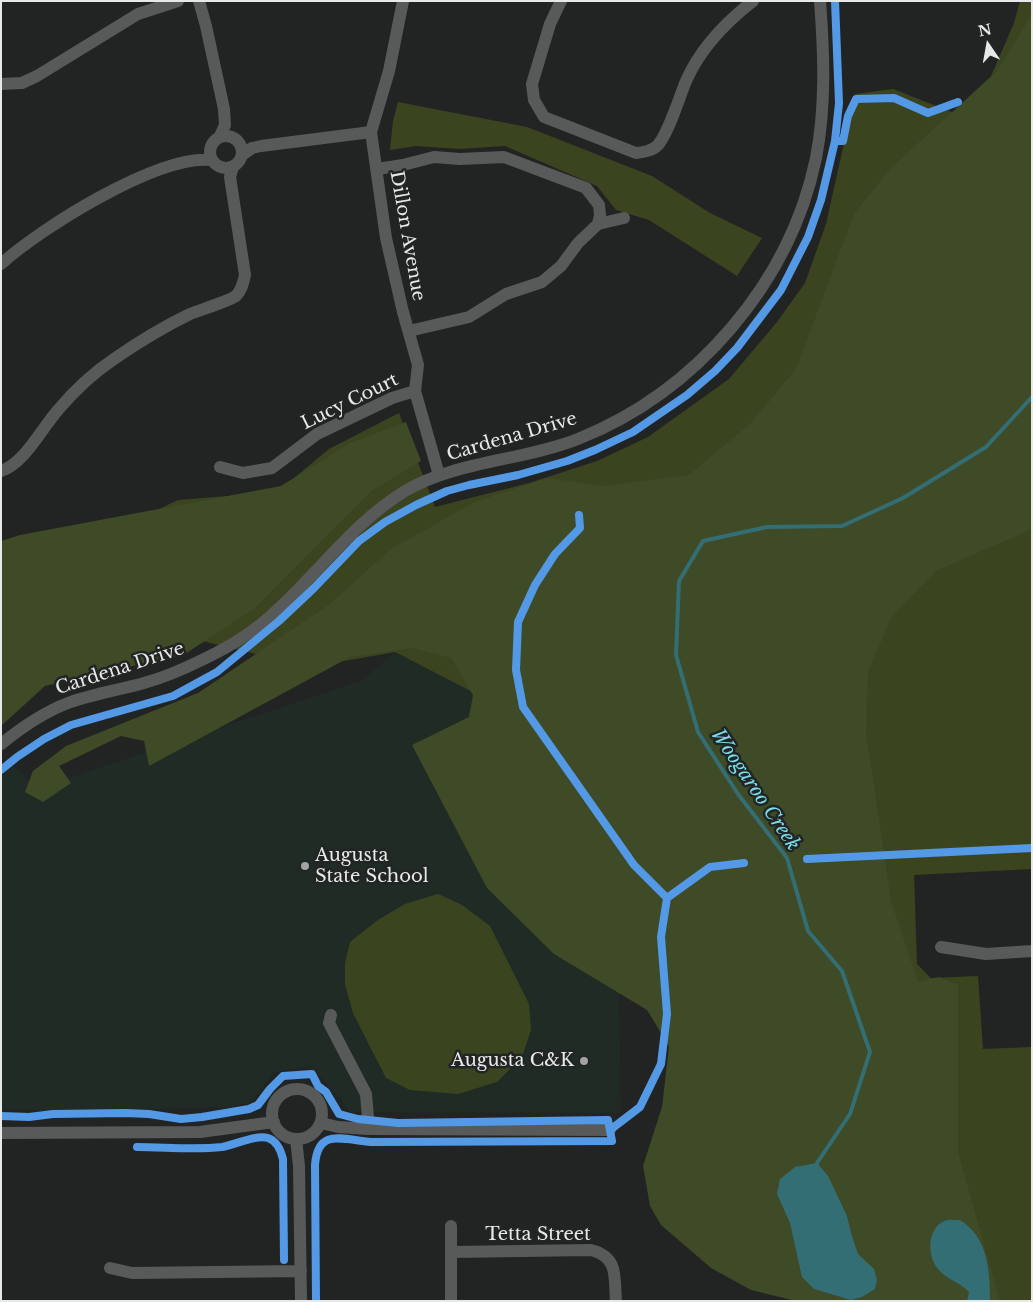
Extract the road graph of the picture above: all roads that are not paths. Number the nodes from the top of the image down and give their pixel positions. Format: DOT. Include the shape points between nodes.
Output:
graph roads {
  1 [pos="178,1"];
  2 [pos="199,1"];
  3 [pos="403,1"];
  4 [pos="562,1"];
  5 [pos="753,1"];
  6 [pos="820,1"];
  7 [pos="1,84"];
  8 [pos="225,132"];
  9 [pos="371,132"];
  10 [pos="245,149"];
  11 [pos="210,156"];
  12 [pos="377,169"];
  13 [pos="229,171"];
  14 [pos="624,218"];
  15 [pos="598,224"];
  16 [pos="1,264"];
  17 [pos="409,331"];
  18 [pos="415,391"];
  19 [pos="220,467"];
  20 [pos="1,471"];
  21 [pos="439,475"];
  22 [pos="1,744"];
  23 [pos="941,947"];
  24 [pos="1032,952"];
  25 [pos="330,1016"];
  26 [pos="274,1122"];
  27 [pos="321,1122"];
  28 [pos="370,1129"];
  29 [pos="610,1130"];
  30 [pos="1,1133"];
  31 [pos="296,1139"];
  32 [pos="451,1226"];
  33 [pos="452,1252"];
  34 [pos="110,1268"];
  35 [pos="301,1271"];
  36 [pos="301,1301"];
  37 [pos="451,1301"];
  38 [pos="616,1301"];
  1 -- 7 [label="street" via="138,14 37,76 22,83"];
  2 -- 8 [label="street" via="224,109"];
  3 -- 9 [label="street, Dillon Avenue" via="390,71"];
  4 -- 5 [label="street" via="550,24 532,84 534,100 544,117 636,153 647,152 657,146 688,78 708,44 732,17"];
  6 -- 21 [label="street, Cardena Drive" via="824,77 815,161 793,229 762,287 743,313 712,351 686,375 609,425 550,448"];
  8 -- 10 [label="street"];
  8 -- 11 [label="street" via="212,142"];
  9 -- 10 [label="street"];
  9 -- 12 [label="street, Dillon Avenue"];
  10 -- 13 [label="street"];
  11 -- 13 [label="street" via="214,164"];
  11 -- 16 [label="street" via="170,166 83,206"];
  12 -- 15 [label="street" via="434,157 504,156 586,188 599,206"];
  12 -- 17 [label="street, Dillon Avenue" via="386,238"];
  13 -- 20 [label="street" via="245,275 239,292 160,328 112,361 82,384 20,458"];
  14 -- 15 [label="street"];
  15 -- 17 [label="street" via="561,266 542,282 506,294 469,317"];
  17 -- 18 [label="street, Dillon Avenue" via="418,365"];
  18 -- 19 [label="street, Lucy Court" via="392,398 317,434 272,468 243,473"];
  18 -- 21 [label="street, Dillon Avenue"];
  21 -- 22 [label="street, Cardena Drive" via="384,505 358,526 277,610 240,640 173,674 88,696 46,713"];
  23 -- 24 [label="street" via="986,954"];
  25 -- 28 [label="street" via="329,1023 366,1094"];
  26 -- 27 [label="street" via="272,1114 277,1100 282,1094 296,1089 315,1097 322,1109"];
  26 -- 30 [label="street" via="200,1132"];
  26 -- 31 [label="street" via="282,1134"];
  27 -- 28 [label="street"];
  27 -- 31 [label="street" via="314,1133"];
  28 -- 29 [label="street"];
  31 -- 35 [label="street"];
  32 -- 33 [label="street"];
  33 -- 37 [label="street"];
  33 -- 38 [label="street, Tetta Street" via="591,1250 608,1258 614,1272"];
  34 -- 35 [label="street" via="132,1273"];
  35 -- 36 [label="street"];
}
